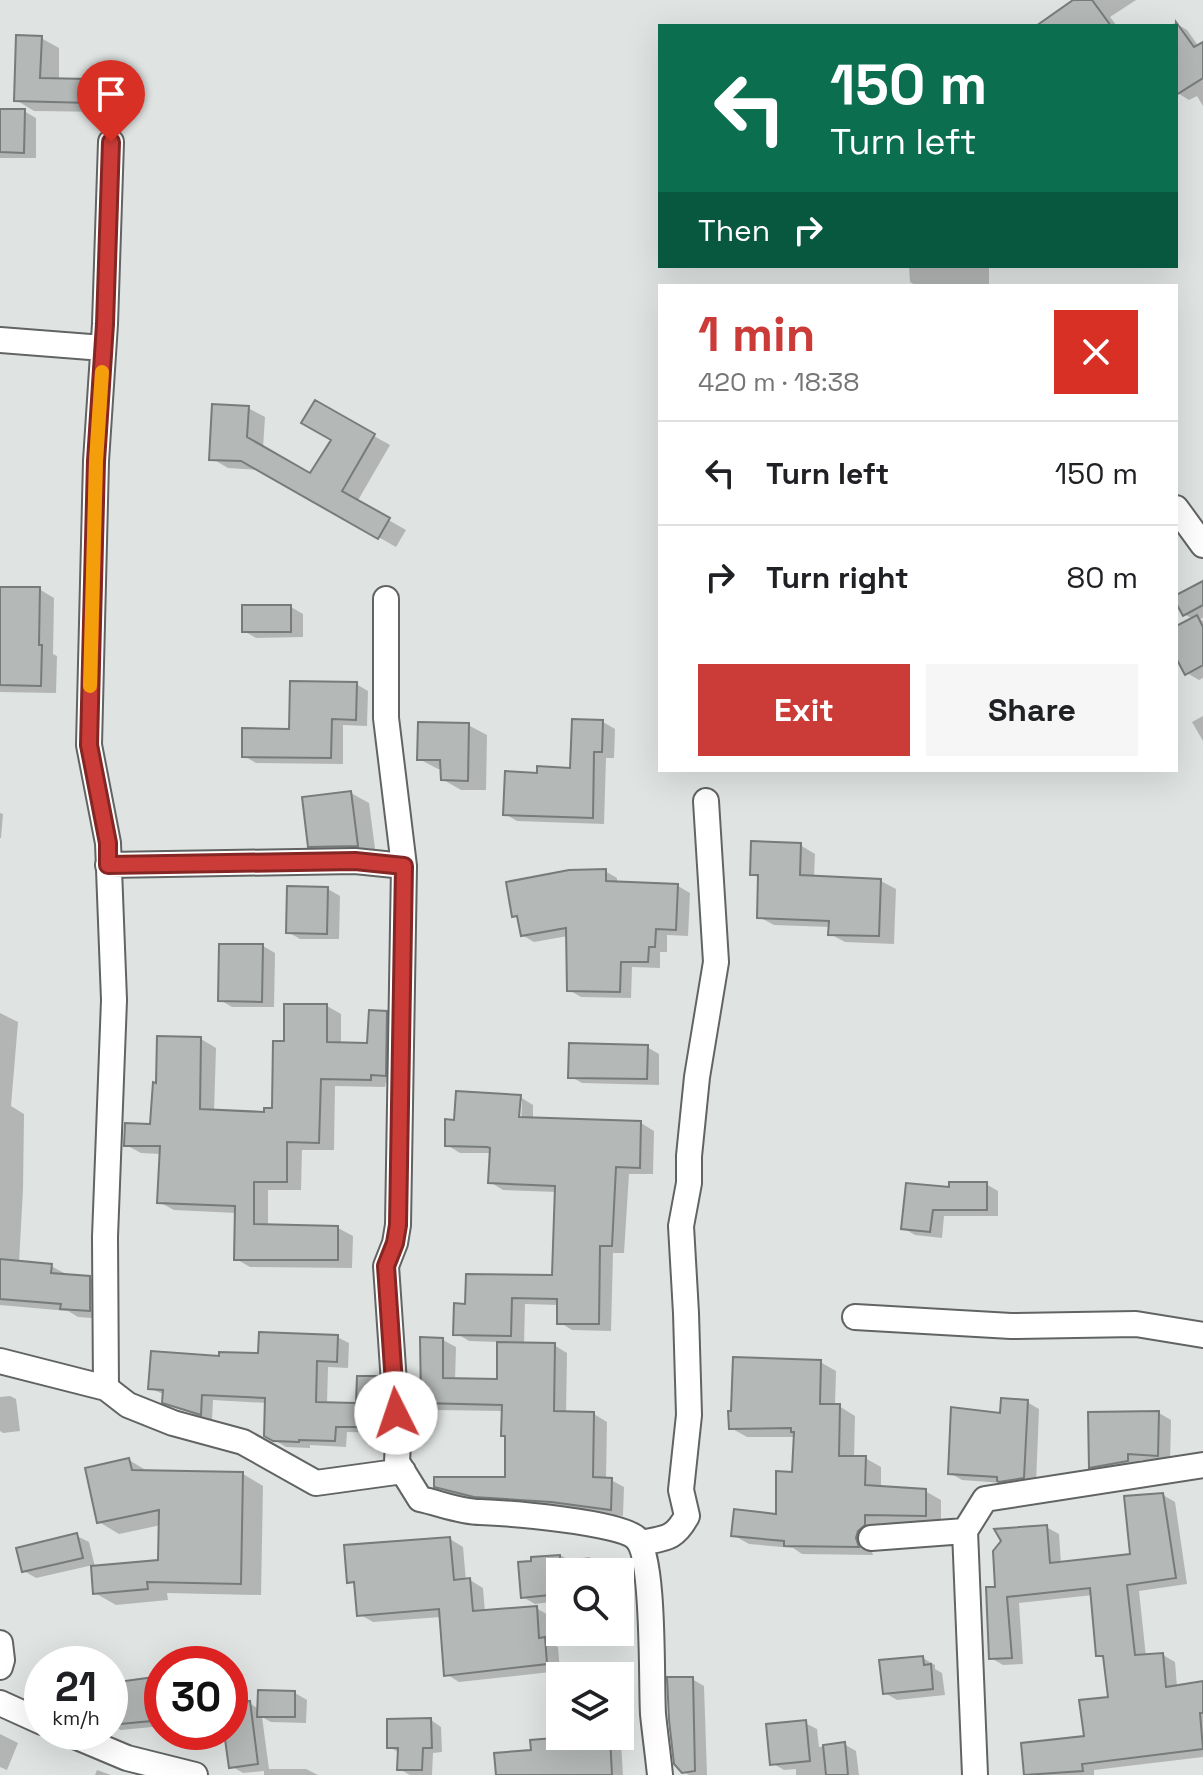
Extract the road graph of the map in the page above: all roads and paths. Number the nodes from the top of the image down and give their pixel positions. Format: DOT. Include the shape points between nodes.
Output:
graph roads {
  1 [pos="111,142"];
  2 [pos="0,340"];
  3 [pos="103,348"];
  4 [pos="1178,511"];
  5 [pos="1203,545"];
  6 [pos="386,599"];
  7 [pos="706,801"];
  8 [pos="108,865"];
  9 [pos="404,866"];
  10 [pos="855,1317"];
  11 [pos="1203,1335"];
  12 [pos="0,1361"];
  13 [pos="106,1388"];
  14 [pos="1203,1465"];
  15 [pos="403,1471"];
  16 [pos="965,1531"];
  17 [pos="871,1538"];
  18 [pos="640,1543"];
  19 [pos="0,1643"];
  20 [pos="0,1667"];
  21 [pos="0,1703"];
  22 [pos="24,1714"];
  23 [pos="108,1750"];
  24 [pos="195,1775"];
  25 [pos="660,1775"];
  26 [pos="975,1775"];
  1 -- 3 [label="street"];
  2 -- 3 [label="street"];
  3 -- 8 [label="street" via="89,745"];
  4 -- 5 [label="street"];
  6 -- 9 [label="street" via="386,718"];
  7 -- 18 [label="street" via="716,962 681,1226 689,1415 681,1490 687,1516 668,1538"];
  8 -- 9 [label="street" via="355,861"];
  8 -- 13 [label="street" via="114,1000 105,1237"];
  9 -- 15 [label="street" via="398,1225 386,1266 397,1462"];
  10 -- 11 [label="street" via="1011,1326 1136,1324"];
  12 -- 13 [label="street"];
  13 -- 15 [label="street" via="128,1405 173,1423 243,1442 316,1483"];
  14 -- 16 [label="street" via="985,1499"];
  15 -- 18 [label="street" via="420,1499 479,1512 618,1528"];
  16 -- 17 [label="street"];
  16 -- 26 [label="street"];
  18 -- 25 [label="street" via="650,1607"];
  19 -- 20 [label="street"];
  21 -- 22 [label="street"];
  23 -- 24 [label="street"];
}
